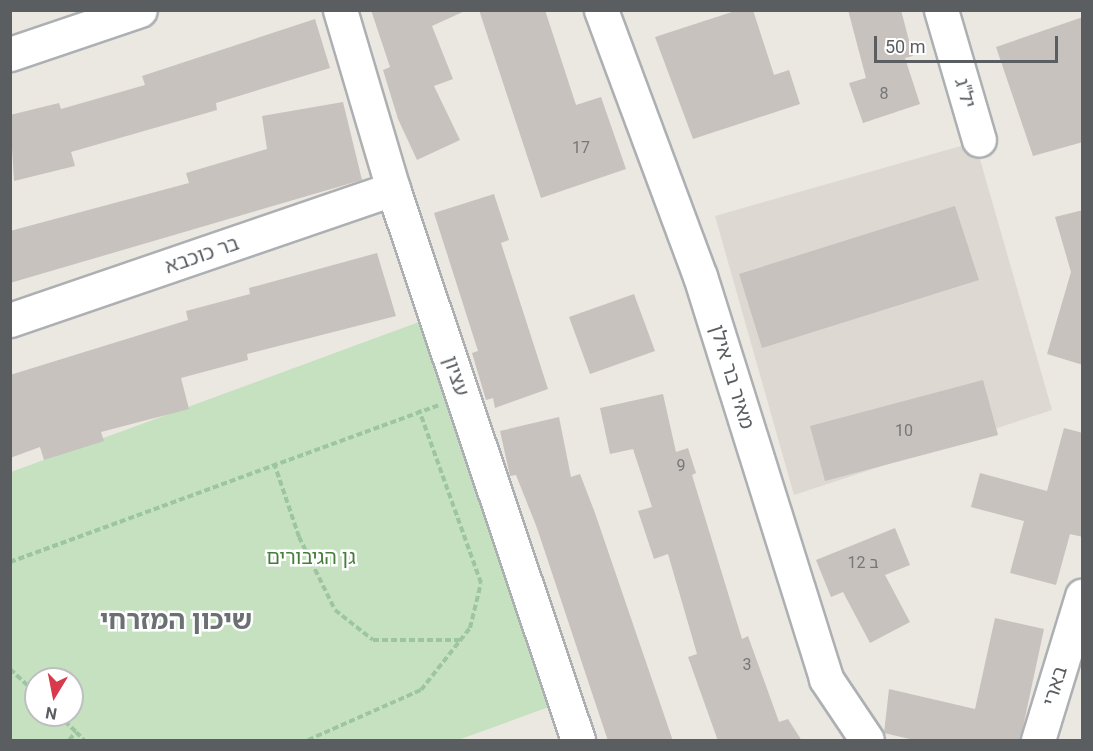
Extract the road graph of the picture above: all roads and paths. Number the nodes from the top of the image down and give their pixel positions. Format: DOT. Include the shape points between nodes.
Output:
graph roads {
  1 [pos="140,10"];
  2 [pos="340,10"];
  3 [pos="601,10"];
  4 [pos="941,10"];
  5 [pos="10,54"];
  6 [pos="979,140"];
  7 [pos="393,189"];
  8 [pos="10,320"];
  9 [pos="463,399"];
  10 [pos="419,410"];
  11 [pos="274,464"];
  12 [pos="10,562"];
  13 [pos="1083,596"];
  14 [pos="460,640"];
  15 [pos="10,669"];
  16 [pos="24,682"];
  17 [pos="71,727"];
  18 [pos="76,732"];
  19 [pos="69,741"];
  20 [pos="84,741"];
  21 [pos="308,741"];
  22 [pos="578,741"];
  23 [pos="867,741"];
  24 [pos="1038,741"];
  1 -- 5 [label="street"];
  2 -- 7 [label="street, עציון"];
  3 -- 23 [label="street, מאיר בר אילן" via="700,276 826,679"];
  4 -- 6 [label="street, יל\"ג"];
  7 -- 8 [label="street, בר כוכבא"];
  7 -- 9 [label="street, עציון"];
  9 -- 10 [label="path"];
  9 -- 22 [label="street, עציון"];
  10 -- 11 [label="path"];
  10 -- 14 [label="path" via="481,583 470,628"];
  11 -- 12 [label="path"];
  11 -- 14 [label="path" via="299,537 335,610 374,640"];
  13 -- 24 [label="street, בארי"];
  14 -- 21 [label="path" via="421,690"];
  15 -- 16 [label="path"];
  17 -- 18 [label="path"];
  18 -- 19 [label="path"];
  18 -- 20 [label="path"];
}
